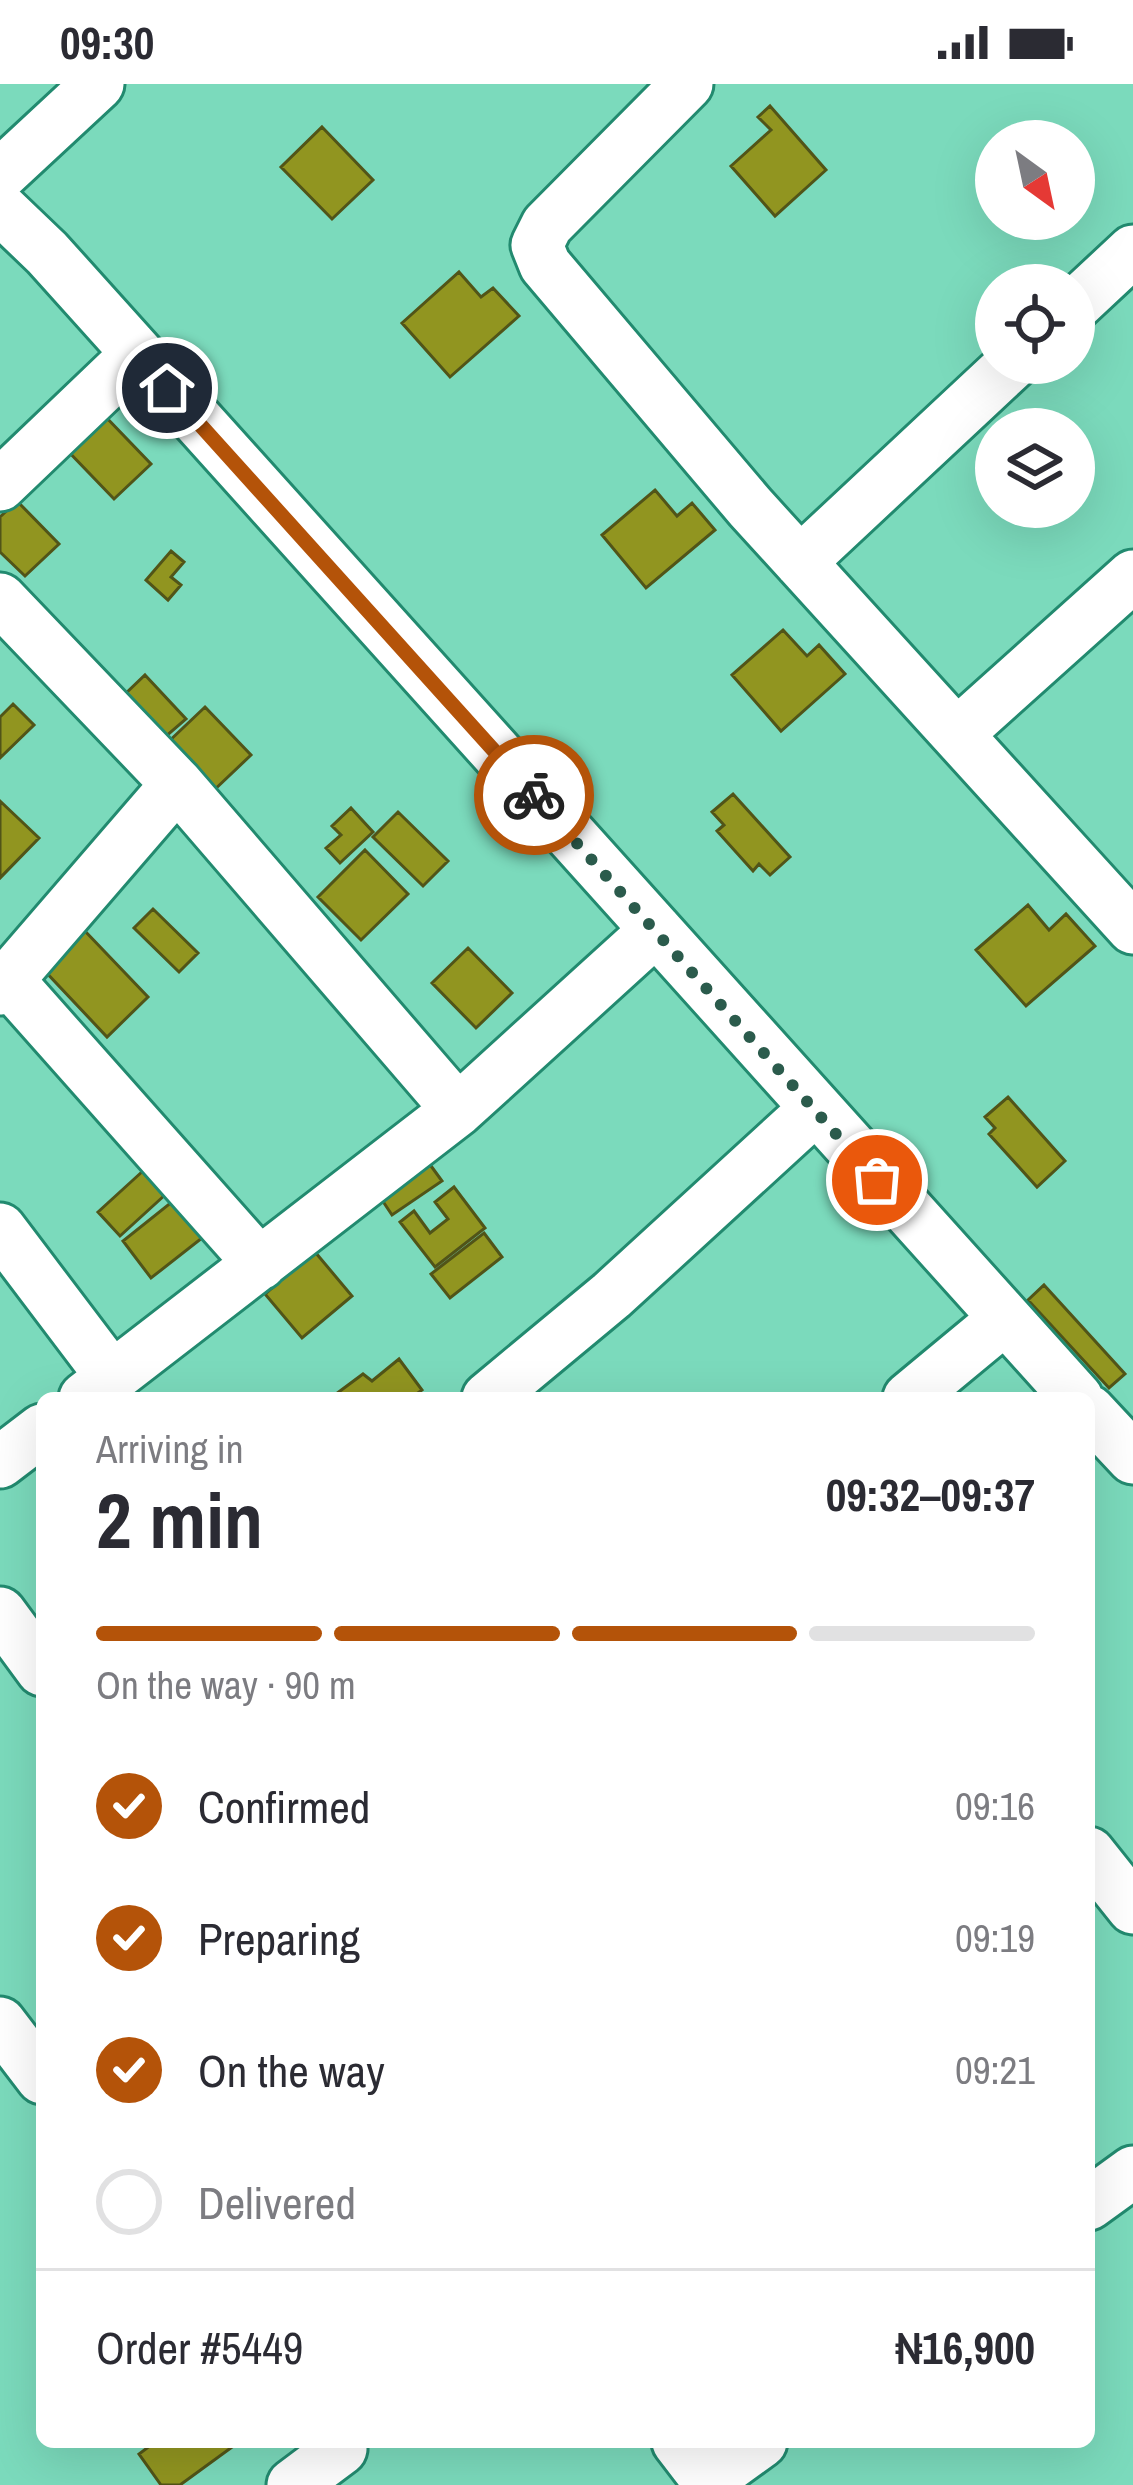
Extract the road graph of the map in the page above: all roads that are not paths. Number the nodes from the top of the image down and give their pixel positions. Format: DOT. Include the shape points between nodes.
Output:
graph roads {
  1 [pos="98,84"];
  2 [pos="687,84"];
  3 [pos="0,175"];
  4 [pos="0,208"];
  5 [pos="1133,251"];
  6 [pos="1095,286"];
  7 [pos="136,354"];
  8 [pos="991,384"];
  9 [pos="0,485"];
  10 [pos="800,562"];
  11 [pos="1133,576"];
  12 [pos="0,599"];
  13 [pos="956,734"];
  14 [pos="177,784"];
  15 [pos="1127,908"];
  16 [pos="656,930"];
  17 [pos="4,984"];
  18 [pos="458,1110"];
  19 [pos="814,1110"];
  20 [pos="0,1228"];
  21 [pos="260,1264"];
  22 [pos="1003,1320"];
  23 [pos="98,1388"];
  24 [pos="495,1392"];
  25 [pos="916,1392"];
  26 [pos="1071,1392"];
  27 [pos="1095,1417"];
  28 [pos="36,1435"];
  29 [pos="1133,1458"];
  30 [pos="0,1462"];
  31 [pos="0,1613"];
  32 [pos="36,1662"];
  33 [pos="0,2023"];
  34 [pos="36,2070"];
  35 [pos="1133,2172"];
  36 [pos="1095,2200"];
  37 [pos="747,2448"];
  38 [pos="348,2459"];
  39 [pos="699,2469"];
  40 [pos="293,2485"];
  1 -- 3 [label="street"];
  2 -- 10 [label="street" via="547,225 537,245 545,266"];
  4 -- 7 [label="street"];
  5 -- 6 [label="street"];
  7 -- 9 [label="street"];
  7 -- 16 [label="street"];
  8 -- 10 [label="street"];
  10 -- 13 [label="street"];
  11 -- 13 [label="street"];
  12 -- 14 [label="street"];
  13 -- 15 [label="street"];
  14 -- 17 [label="street"];
  14 -- 18 [label="street"];
  16 -- 18 [label="street"];
  16 -- 19 [label="street"];
  17 -- 21 [label="street"];
  18 -- 21 [label="street"];
  19 -- 22 [label="street"];
  19 -- 24 [label="street"];
  20 -- 23 [label="street"];
  21 -- 23 [label="street"];
  22 -- 25 [label="street"];
  22 -- 26 [label="street"];
  27 -- 29 [label="street"];
  28 -- 30 [label="street"];
  31 -- 32 [label="street"];
  33 -- 34 [label="street"];
  35 -- 36 [label="street"];
  37 -- 39 [label="street"];
  38 -- 40 [label="street"];
}
